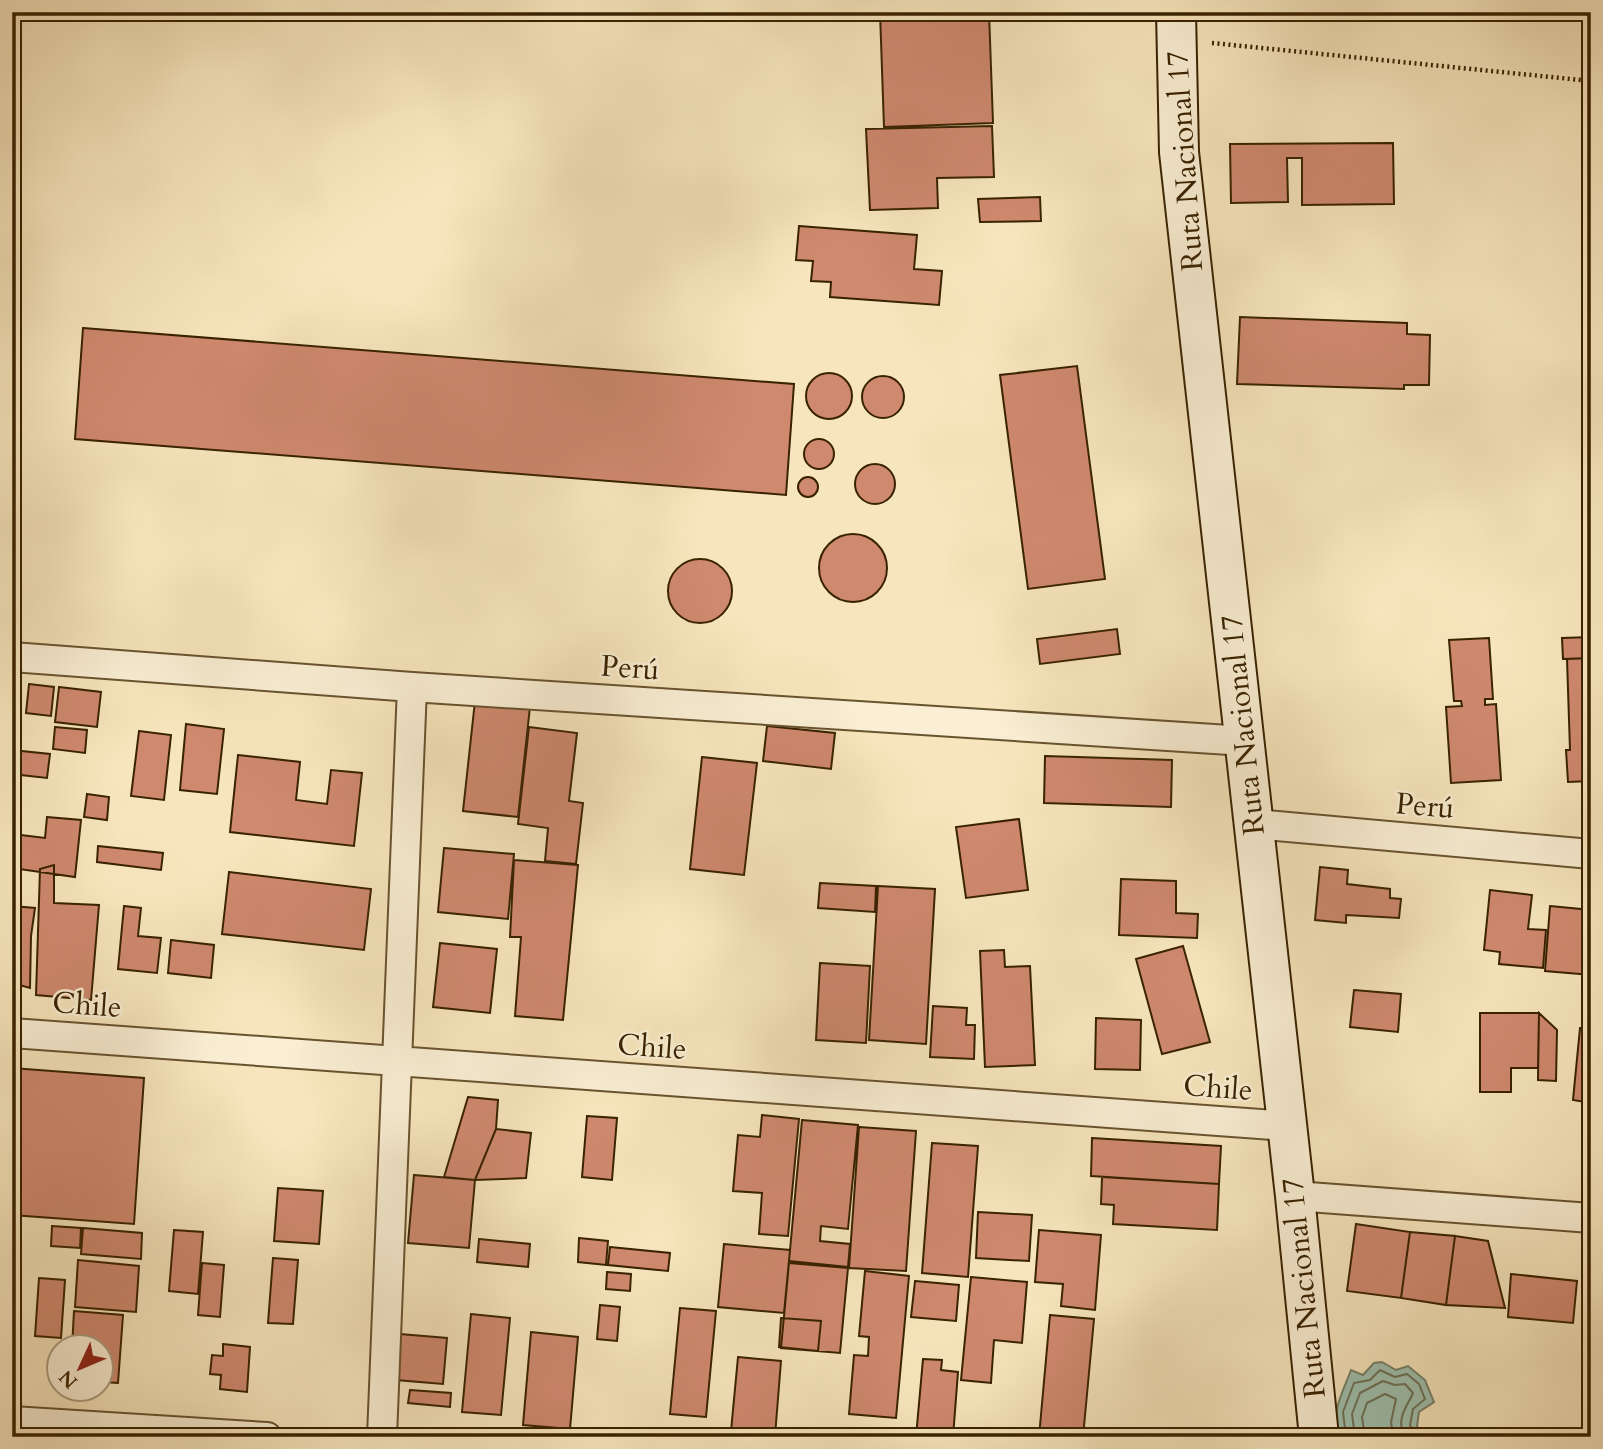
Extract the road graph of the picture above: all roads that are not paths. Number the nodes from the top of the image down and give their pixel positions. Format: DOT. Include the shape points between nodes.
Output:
graph roads {
  1 [pos="1176,26"];
  2 [pos="12,657"];
  3 [pos="412,687"];
  4 [pos="1245,741"];
  5 [pos="1254,824"];
  6 [pos="1591,854"];
  7 [pos="12,1033"];
  8 [pos="397,1061"];
  9 [pos="1287,1126"];
  10 [pos="1295,1196"];
  11 [pos="1591,1218"];
  12 [pos="12,1420"];
  13 [pos="267,1437"];
  14 [pos="382,1437"];
  15 [pos="1319,1437"];
  1 -- 4 [label="street, Ruta Nacional 17" via="1179,152"];
  2 -- 3 [label="street, Perú"];
  3 -- 4 [label="street, Perú"];
  3 -- 8 [label="street"];
  4 -- 5 [label="street, Ruta Nacional 17"];
  5 -- 6 [label="street, Perú"];
  5 -- 9 [label="street, Ruta Nacional 17"];
  7 -- 8 [label="street, Chile"];
  8 -- 9 [label="street, Chile"];
  8 -- 14 [label="street"];
  9 -- 10 [label="street, Ruta Nacional 17"];
  10 -- 11 [label="street"];
  10 -- 15 [label="street, Ruta Nacional 17"];
  12 -- 13 [label="street"];
}
